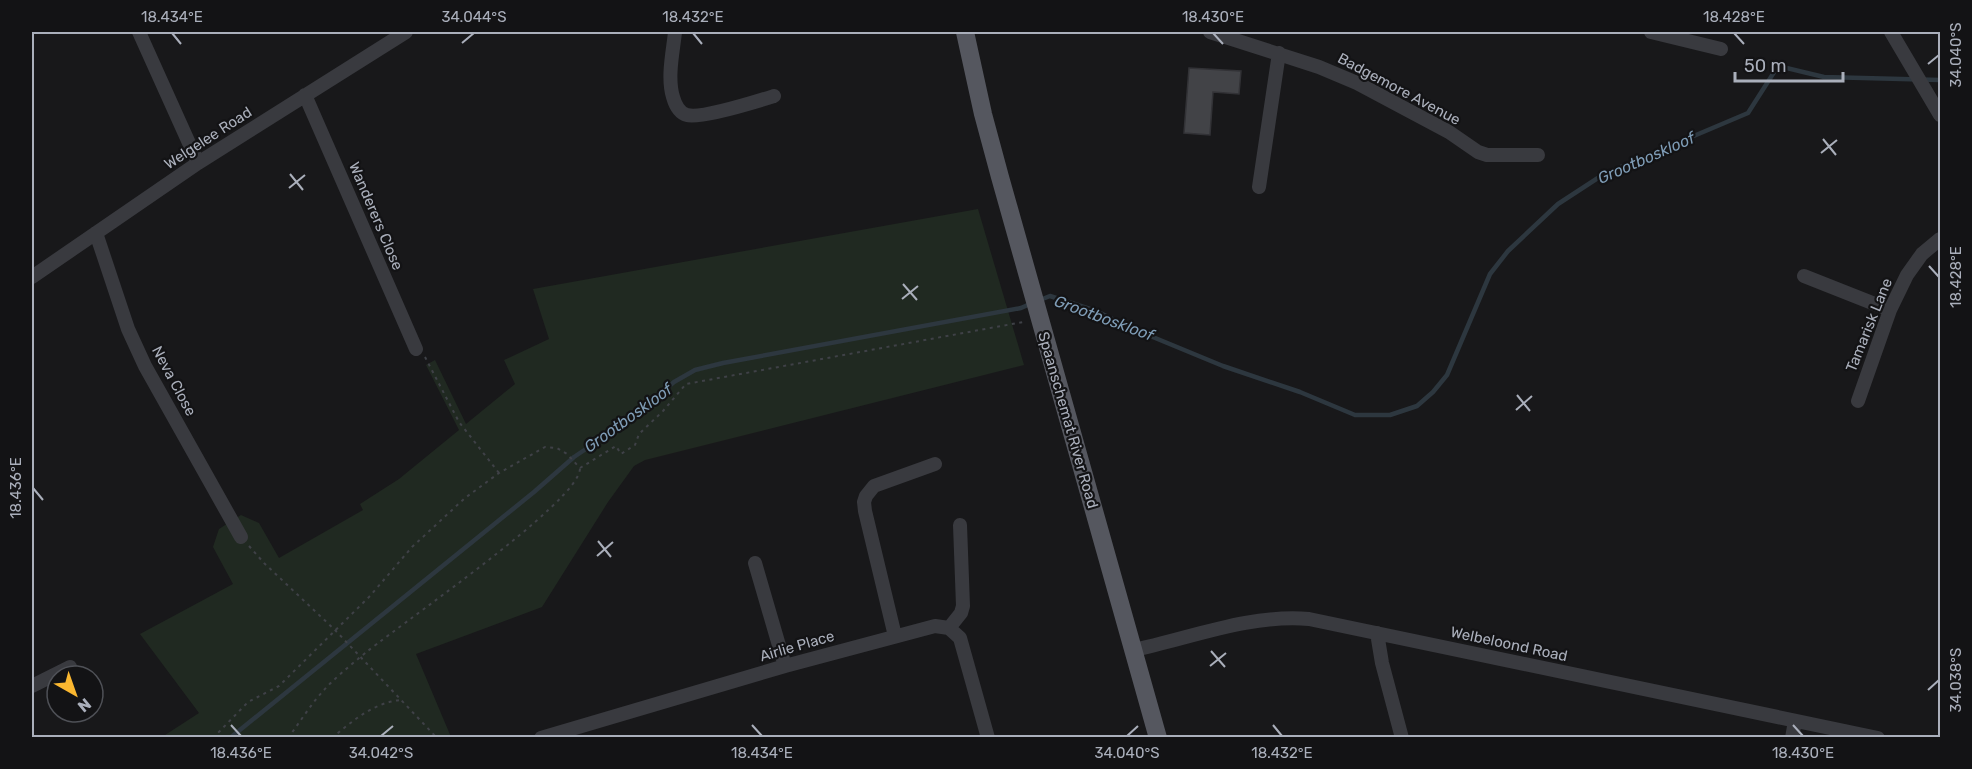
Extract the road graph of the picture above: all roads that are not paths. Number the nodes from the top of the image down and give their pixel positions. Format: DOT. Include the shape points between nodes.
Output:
graph roads {
  1 [pos="140,32"];
  2 [pos="405,32"];
  3 [pos="675,32"];
  4 [pos="965,32"];
  5 [pos="1210,32"];
  6 [pos="1651,32"];
  7 [pos="1891,32"];
  8 [pos="1720,49"];
  9 [pos="1279,53"];
  10 [pos="305,95"];
  11 [pos="774,96"];
  12 [pos="1941,115"];
  13 [pos="1538,155"];
  14 [pos="198,163"];
  15 [pos="1259,187"];
  16 [pos="96,233"];
  17 [pos="1941,239"];
  18 [pos="1804,276"];
  19 [pos="32,277"];
  20 [pos="1890,310"];
  21 [pos="416,350"];
  22 [pos="1858,401"];
  23 [pos="935,464"];
  24 [pos="960,525"];
  25 [pos="241,537"];
  26 [pos="756,563"];
  27 [pos="949,628"];
  28 [pos="1377,633"];
  29 [pos="895,636"];
  30 [pos="1134,650"];
  31 [pos="785,666"];
  32 [pos="1795,721"];
  33 [pos="541,738"];
  34 [pos="988,738"];
  35 [pos="1158,738"];
  36 [pos="1402,738"];
  37 [pos="1792,738"];
  38 [pos="1878,738"];
  1 -- 14 [label="street"];
  2 -- 10 [label="street, Welgelee Road"];
  3 -- 11 [label="street" via="672,86 676,106 683,114 717,112"];
  4 -- 30 [label="main road, Spaanschemat River Road" via="1032,293 1032,316"];
  5 -- 9 [label="street, Badgemore Avenue"];
  6 -- 8 [label="street"];
  7 -- 12 [label="street"];
  9 -- 13 [label="street, Badgemore Avenue" via="1357,83 1449,132 1478,152"];
  9 -- 15 [label="street"];
  10 -- 14 [label="street, Welgelee Road"];
  10 -- 21 [label="street, Wanderers Close"];
  14 -- 16 [label="street, Welgelee Road"];
  16 -- 19 [label="street, Welgelee Road"];
  16 -- 25 [label="street, Neva Close" via="128,329"];
  17 -- 20 [label="street, Tamarisk Lane" via="1915,262"];
  18 -- 20 [label="street"];
  20 -- 22 [label="street, Tamarisk Lane"];
  23 -- 29 [label="street" via="874,486 864,502"];
  24 -- 27 [label="street" via="963,606"];
  26 -- 31 [label="street"];
  27 -- 29 [label="street, Airlie Place" via="935,626"];
  27 -- 34 [label="street" via="960,638"];
  28 -- 30 [label="street, Welbeloond Road" via="1287,617 1254,620"];
  28 -- 32 [label="street, Welbeloond Road"];
  28 -- 36 [label="street"];
  29 -- 31 [label="street, Airlie Place"];
  30 -- 35 [label="main road, Spaanschemat River Road"];
  31 -- 33 [label="street, Airlie Place"];
  32 -- 37 [label="street"];
  32 -- 38 [label="street, Welbeloond Road"];
}
